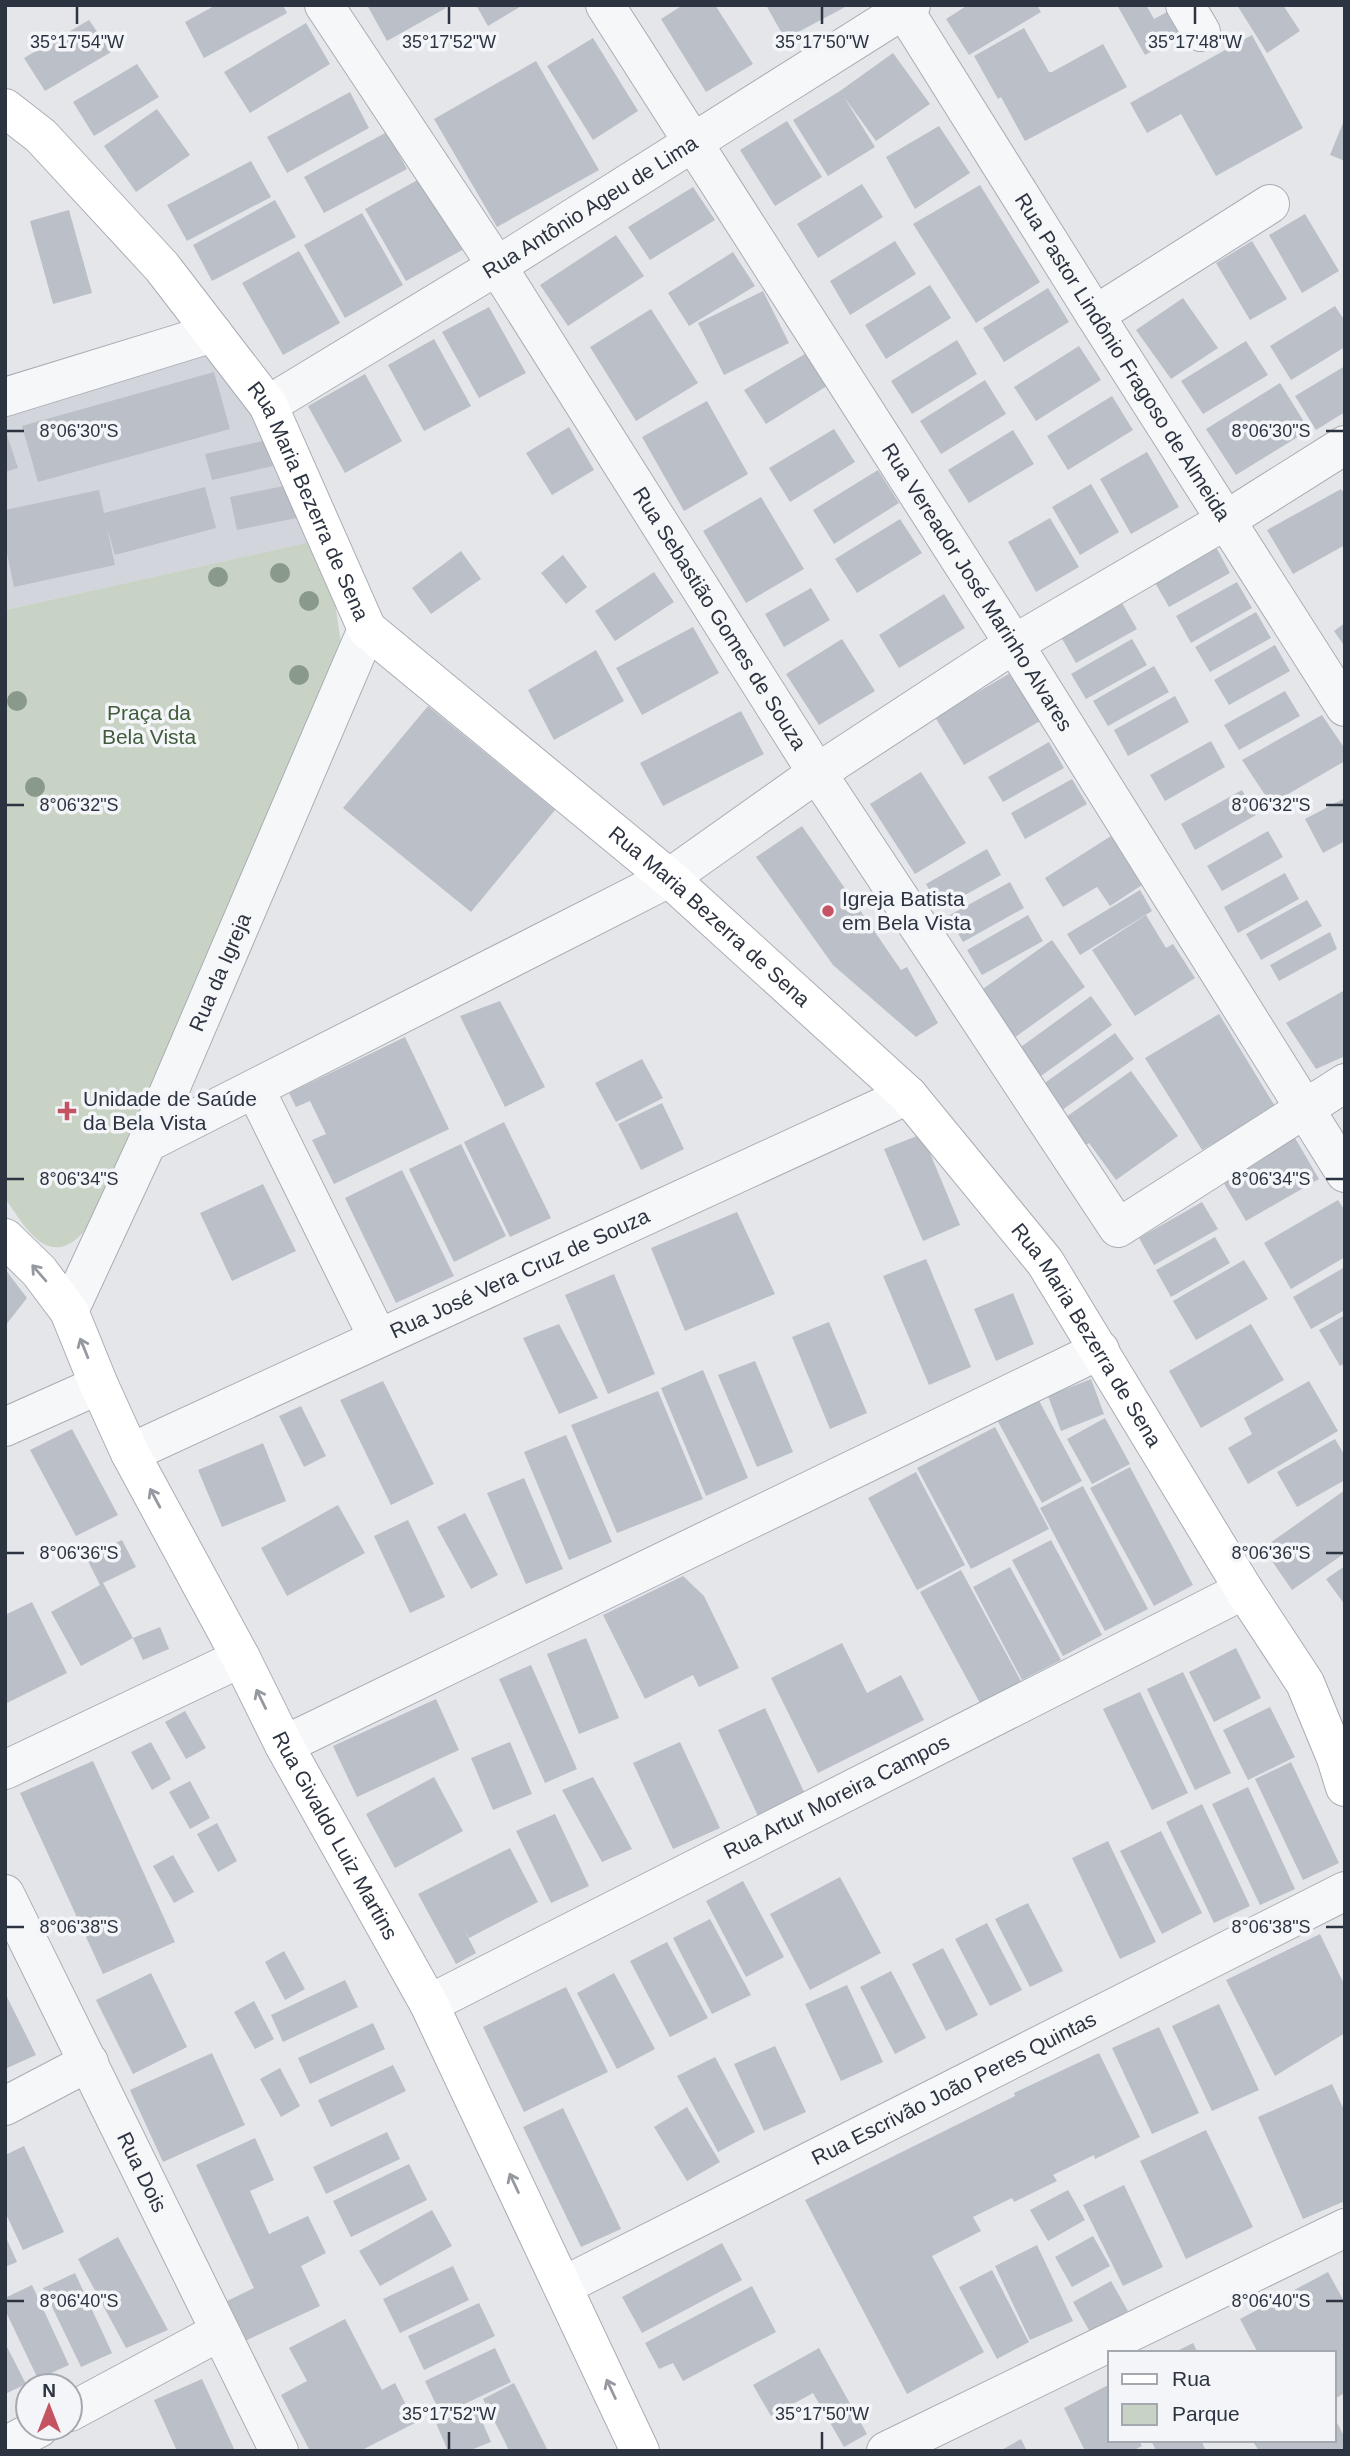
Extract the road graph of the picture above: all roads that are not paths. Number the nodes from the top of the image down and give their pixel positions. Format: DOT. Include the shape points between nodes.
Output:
graph roads {
  1 [pos="324,5"];
  2 [pos="605,5"];
  3 [pos="906,7"];
  4 [pos="5,107"];
  5 [pos="692,141"];
  6 [pos="1270,204"];
  7 [pos="497,266"];
  8 [pos="1095,315"];
  9 [pos="213,333"];
  10 [pos="5,397"];
  11 [pos="268,405"];
  12 [pos="1345,445"];
  13 [pos="1226,520"];
  14 [pos="367,629"];
  15 [pos="1014,644"];
  16 [pos="1345,708"];
  17 [pos="817,773"];
  18 [pos="669,878"];
  19 [pos="1345,1083"];
  20 [pos="255,1088"];
  21 [pos="908,1095"];
  22 [pos="1305,1109"];
  23 [pos="147,1143"];
  24 [pos="1345,1173"];
  25 [pos="5,1238"];
  26 [pos="69,1311"];
  27 [pos="378,1338"];
  28 [pos="1100,1350"];
  29 [pos="99,1385"];
  30 [pos="5,1427"];
  31 [pos="130,1454"];
  32 [pos="1244,1590"];
  33 [pos="240,1658"];
  34 [pos="284,1745"];
  35 [pos="5,1770"];
  36 [pos="1345,1787"];
  37 [pos="1345,1891"];
  38 [pos="5,1894"];
  39 [pos="429,2004"];
  40 [pos="89,2062"];
  41 [pos="5,2106"];
  42 [pos="1345,2228"];
  43 [pos="563,2287"];
  44 [pos="219,2332"];
  45 [pos="84,2404"];
  46 [pos="279,2451"];
  47 [pos="640,2451"];
  48 [pos="886,2451"];
  1 -- 7 [label="street, Rua Sebastião Gomes de Souza"];
  2 -- 5 [label="street, Rua Vereador José Marinho Alvares"];
  3 -- 5 [label="street, Rua Antônio Ageu de Lima"];
  3 -- 8 [label="street, Rua Pastor Lindônio Fragoso de Almeida"];
  4 -- 9 [label="street, Rua Maria Bezerra de Sena" via="51,146 162,267"];
  5 -- 7 [label="street, Rua Antônio Ageu de Lima"];
  5 -- 15 [label="street, Rua Vereador José Marinho Alvares"];
  6 -- 8 [label="street"];
  7 -- 11 [label="street, Rua Antônio Ageu de Lima"];
  7 -- 17 [label="street, Rua Sebastião Gomes de Souza"];
  8 -- 13 [label="street, Rua Pastor Lindônio Fragoso de Almeida"];
  9 -- 10 [label="street"];
  9 -- 11 [label="street, Rua Maria Bezerra de Sena"];
  11 -- 14 [label="street, Rua Maria Bezerra de Sena"];
  12 -- 13 [label="street"];
  13 -- 15 [label="street"];
  13 -- 16 [label="street, Rua Pastor Lindônio Fragoso de Almeida"];
  14 -- 18 [label="street, Rua Maria Bezerra de Sena"];
  14 -- 23 [label="street, Rua da Igreja"];
  15 -- 17 [label="street"];
  15 -- 22 [label="street, Rua Vereador José Marinho Alvares"];
  17 -- 18 [label="street"];
  17 -- 22 [label="street, Rua Sebastião Gomes de Souza" via="1118,1228"];
  18 -- 20 [label="street"];
  18 -- 21 [label="street, Rua Maria Bezerra de Sena"];
  19 -- 22 [label="street"];
  20 -- 23 [label="street"];
  20 -- 27 [label="street"];
  21 -- 27 [label="street, Rua José Vera Cruz de Souza"];
  21 -- 28 [label="street, Rua Maria Bezerra de Sena" via="1045,1262"];
  22 -- 24 [label="street, Rua Vereador José Marinho Alvares"];
  23 -- 26 [label="street, Rua da Igreja"];
  26 -- 25 [label="street, Rua Givaldo Luiz Martins, one-way" via="39,1271"];
  29 -- 26 [label="street, Rua Givaldo Luiz Martins, one-way"];
  27 -- 31 [label="street, Rua José Vera Cruz de Souza"];
  28 -- 32 [label="street, Rua Maria Bezerra de Sena"];
  28 -- 34 [label="street"];
  29 -- 30 [label="street"];
  29 -- 31 [label="street, Rua Givaldo Luiz Martins"];
  33 -- 31 [label="street, Rua Givaldo Luiz Martins, one-way"];
  32 -- 36 [label="street, Rua Maria Bezerra de Sena" via="1306,1683"];
  32 -- 39 [label="street, Rua Artur Moreira Campos"];
  34 -- 33 [label="street, Rua Givaldo Luiz Martins, one-way"];
  33 -- 35 [label="street"];
  34 -- 39 [label="street, Rua Givaldo Luiz Martins"];
  37 -- 43 [label="street, Rua Escrivão João Peres Quintas"];
  38 -- 40 [label="street, Rua Dois"];
  43 -- 39 [label="street, Rua Givaldo Luiz Martins, one-way"];
  40 -- 41 [label="street"];
  40 -- 44 [label="street, Rua Dois"];
  42 -- 48 [label="street"];
  47 -- 43 [label="street, Rua Givaldo Luiz Martins, one-way"];
  44 -- 45 [label="street"];
  44 -- 46 [label="street, Rua Dois"];
}
